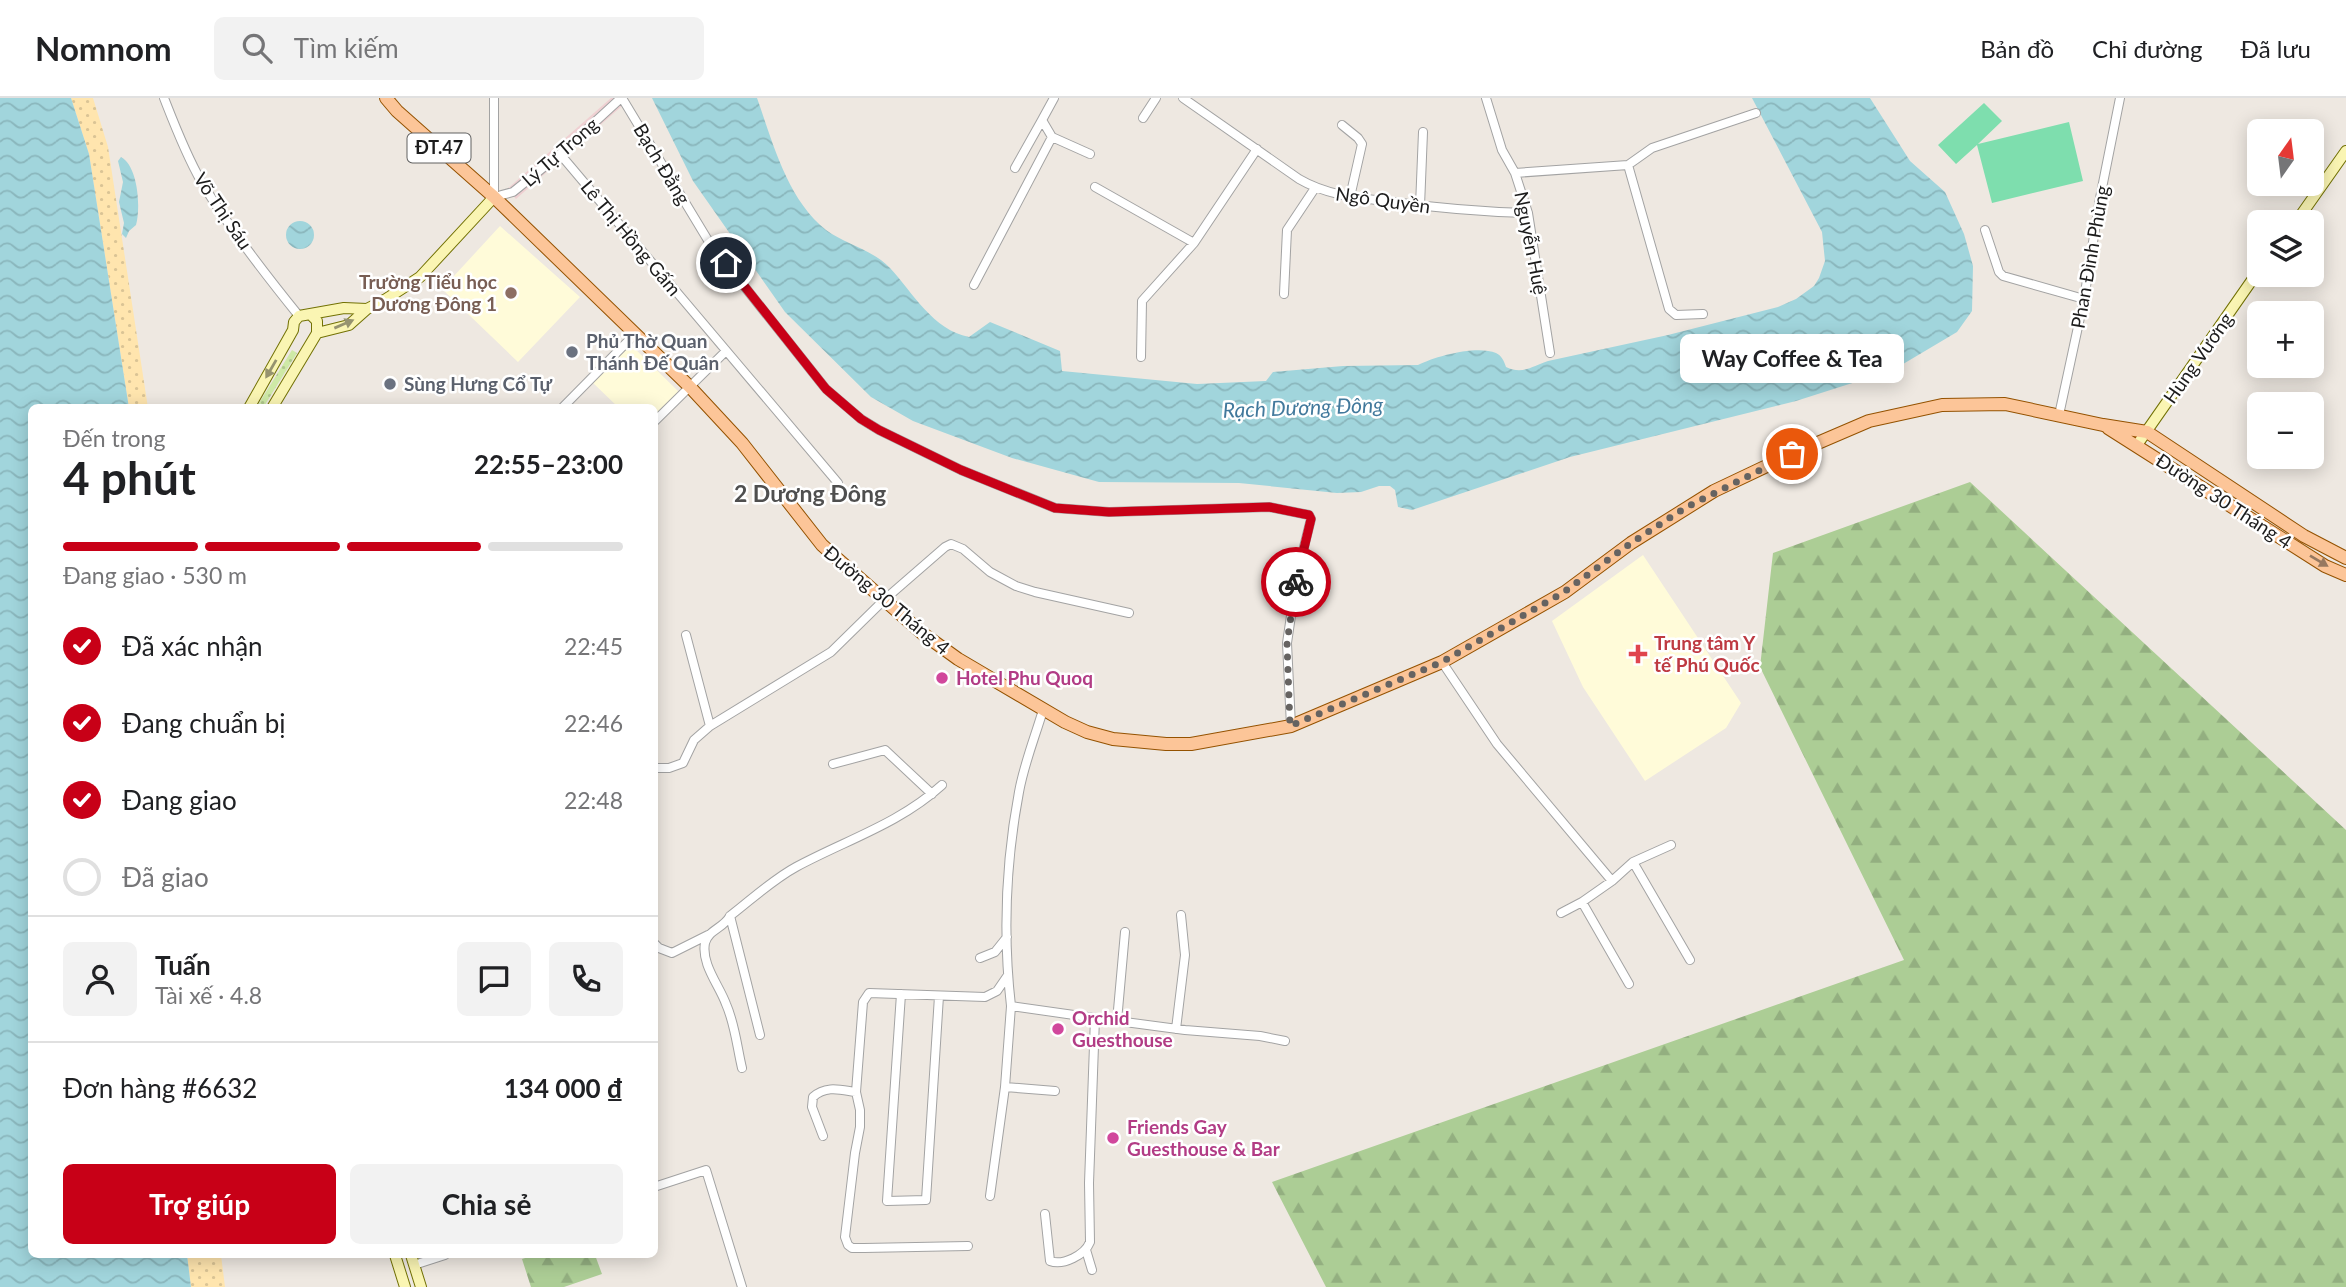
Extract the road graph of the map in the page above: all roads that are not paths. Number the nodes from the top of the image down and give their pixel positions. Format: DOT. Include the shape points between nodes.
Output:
graph roads {
  1 [pos="164,98"];
  2 [pos="386,98"];
  3 [pos="494,98"];
  4 [pos="621,98"];
  5 [pos="1055,98"];
  6 [pos="1156,98"];
  7 [pos="1182,98"];
  8 [pos="1486,98"];
  9 [pos="2120,98"];
  10 [pos="1756,113"];
  11 [pos="1143,118"];
  12 [pos="1042,120"];
  13 [pos="1342,125"];
  14 [pos="1423,132"];
  15 [pos="1052,136"];
  16 [pos="1256,149"];
  17 [pos="2346,151"];
  18 [pos="559,154"];
  19 [pos="1090,154"];
  20 [pos="1628,165"];
  21 [pos="1015,168"];
  22 [pos="1515,173"];
  23 [pos="1095,187"];
  24 [pos="1315,188"];
  25 [pos="494,197"];
  26 [pos="1350,197"];
  27 [pos="1420,206"];
  28 [pos="2304,210"];
  29 [pos="1528,213"];
  30 [pos="1985,230"];
  31 [pos="1194,243"];
  32 [pos="974,285"];
  33 [pos="2247,287"];
  34 [pos="1284,294"];
  35 [pos="2084,299"];
  36 [pos="367,309"];
  37 [pos="1703,314"];
  38 [pos="311,315"];
  39 [pos="299,316"];
  40 [pos="293,330"];
  41 [pos="635,334"];
  42 [pos="315,335"];
  43 [pos="726,352"];
  44 [pos="1550,353"];
  45 [pos="1141,357"];
  46 [pos="690,387"];
  47 [pos="251,404"];
  48 [pos="274,404"];
  49 [pos="566,404"];
  50 [pos="2059,415"];
  51 [pos="658,418"];
  52 [pos="2104,425"];
  53 [pos="2147,432"];
  54 [pos="2137,446"];
  55 [pos="838,483"];
  56 [pos="2250,500"];
  57 [pos="2242,513"];
  58 [pos="2346,558"];
  59 [pos="2346,575"];
  60 [pos="884,600"];
  61 [pos="1129,612"];
  62 [pos="686,635"];
  63 [pos="1442,662"];
  64 [pos="1043,710"];
  65 [pos="710,726"];
  66 [pos="1290,726"];
  67 [pos="833,764"];
  68 [pos="658,768"];
  69 [pos="942,785"];
  70 [pos="932,794"];
  71 [pos="1671,845"];
  72 [pos="1633,862"];
  73 [pos="1612,881"];
  74 [pos="1582,902"];
  75 [pos="1561,913"];
  76 [pos="1181,915"];
  77 [pos="730,916"];
  78 [pos="1125,932"];
  79 [pos="708,935"];
  80 [pos="1007,937"];
  81 [pos="658,947"];
  82 [pos="980,958"];
  83 [pos="1690,960"];
  84 [pos="1008,975"];
  85 [pos="1629,985"];
  86 [pos="901,994"];
  87 [pos="939,996"];
  88 [pos="1011,1006"];
  89 [pos="1096,1017"];
  90 [pos="1117,1021"];
  91 [pos="1177,1029"];
  92 [pos="760,1035"];
  93 [pos="1285,1041"];
  94 [pos="742,1068"];
  95 [pos="1005,1087"];
  96 [pos="1055,1091"];
  97 [pos="856,1092"];
  98 [pos="824,1136"];
  99 [pos="658,1186"];
  100 [pos="990,1196"];
  101 [pos="1045,1214"];
  102 [pos="968,1246"];
  103 [pos="1086,1250"];
  104 [pos="396,1258"];
  105 [pos="412,1260"];
  106 [pos="1092,1270"];
  107 [pos="404,1287"];
  108 [pos="421,1287"];
  109 [pos="742,1287"];
  1 -- 39 [label="street, Võ Thị Sáu" via="201,182"];
  2 -- 25 [label="main road, Đường 30 Tháng 4 / ĐT.47"];
  3 -- 25 [label="street"];
  4 -- 18 [label="street, Lý Tự Trọng"];
  4 -- 66 [label="street, Bạch Đằng" via="709,242 826,389 879,430 1055,508 1109,512 1269,507 1309,515 1287,643"];
  5 -- 12 [label="street"];
  6 -- 11 [label="street"];
  7 -- 16 [label="street, Ngô Quyền"];
  8 -- 22 [label="street, Nguyễn Huệ" via="1502,150"];
  9 -- 35 [label="street, Phan Đình Phùng"];
  10 -- 20 [label="street" via="1652,148"];
  12 -- 15 [label="street"];
  12 -- 21 [label="street"];
  13 -- 26 [label="street" via="1361,141"];
  14 -- 27 [label="street"];
  15 -- 19 [label="street"];
  15 -- 32 [label="street"];
  16 -- 24 [label="street, Ngô Quyền"];
  16 -- 31 [label="street"];
  17 -- 28 [label="main road"];
  18 -- 25 [label="street, Lý Tự Trọng" via="513,192"];
  18 -- 43 [label="street, Lê Thị Hồng Gấm"];
  20 -- 22 [label="street"];
  20 -- 37 [label="street" via="1669,309 1676,315"];
  22 -- 29 [label="street, Nguyễn Huệ"];
  23 -- 31 [label="street"];
  24 -- 26 [label="street, Ngô Quyền"];
  24 -- 34 [label="street" via="1287,230"];
  25 -- 36 [label="main road" via="420,277"];
  25 -- 41 [label="main road, Đường 30 Tháng 4"];
  26 -- 27 [label="street, Ngô Quyền"];
  27 -- 29 [label="street, Ngô Quyền"];
  29 -- 44 [label="street, Nguyễn Huệ"];
  30 -- 35 [label="street" via="2003,276"];
  31 -- 45 [label="street" via="1142,301"];
  33 -- 53 [label="main road, Hùng Vương"];
  35 -- 50 [label="street, Phan Đình Phùng"];
  36 -- 38 [label="main road"];
  42 -- 36 [label="main road, one-way" via="349,325"];
  38 -- 39 [label="main road"];
  38 -- 42 [label="main road" via="317,321"];
  39 -- 40 [label="main road"];
  40 -- 42 [label="main road" via="302,339"];
  40 -- 47 [label="main road, one-way"];
  41 -- 46 [label="main road, Đường 30 Tháng 4"];
  41 -- 49 [label="street"];
  42 -- 48 [label="main road"];
  43 -- 46 [label="street"];
  43 -- 55 [label="street, Lê Thị Hồng Gấm"];
  46 -- 51 [label="street"];
  46 -- 60 [label="main road, Đường 30 Tháng 4" via="757,460 822,545"];
  50 -- 52 [label="main road, Đường 30 Tháng 4"];
  50 -- 63 [label="main road, Đường 30 Tháng 4" via="2005,404 1942,405 1869,421 1685,508 1564,592"];
  52 -- 53 [label="main road, Đường 30 Tháng 4"];
  52 -- 54 [label="main road, Đường 30 Tháng 4"];
  53 -- 54 [label="main road, Hùng Vương"];
  53 -- 56 [label="main road, Đường 30 Tháng 4"];
  54 -- 57 [label="main road, Đường 30 Tháng 4"];
  56 -- 57 [label="main road"];
  56 -- 58 [label="main road, Đường 30 Tháng 4"];
  57 -- 59 [label="main road, Đường 30 Tháng 4, one-way"];
  60 -- 61 [label="street" via="951,544 1016,586"];
  60 -- 64 [label="main road, Đường 30 Tháng 4" via="958,659"];
  60 -- 65 [label="street" via="831,652"];
  62 -- 65 [label="street"];
  63 -- 66 [label="main road, Đường 30 Tháng 4"];
  63 -- 73 [label="street" via="1497,744"];
  64 -- 66 [label="main road, Đường 30 Tháng 4" via="1100,736 1166,744 1191,744"];
  64 -- 80 [label="street" via="1019,790 1010,848"];
  65 -- 68 [label="street" via="694,740 683,763"];
  67 -- 70 [label="street" via="885,750"];
  69 -- 70 [label="street"];
  70 -- 77 [label="street" via="872,832 794,868"];
  71 -- 72 [label="street"];
  72 -- 73 [label="street"];
  72 -- 83 [label="street"];
  73 -- 74 [label="street"];
  74 -- 75 [label="street"];
  74 -- 85 [label="street"];
  76 -- 91 [label="street" via="1185,955"];
  77 -- 79 [label="street"];
  77 -- 92 [label="street"];
  78 -- 90 [label="street"];
  79 -- 81 [label="street" via="672,953"];
  79 -- 94 [label="street" via="705,957 727,1005"];
  80 -- 82 [label="street" via="995,952"];
  80 -- 84 [label="street"];
  84 -- 87 [label="street" via="997,991 985,997"];
  84 -- 88 [label="street"];
  86 -- 87 [label="street"];
  86 -- 87 [label="street" via="887,1201 926,1200"];
  86 -- 97 [label="street" via="869,993 863,1002"];
  88 -- 89 [label="street"];
  88 -- 95 [label="street"];
  89 -- 90 [label="street"];
  89 -- 103 [label="street" via="1090,1242"];
  90 -- 91 [label="street"];
  91 -- 93 [label="street"];
  95 -- 96 [label="street"];
  95 -- 100 [label="street"];
  97 -- 98 [label="street" via="829,1089 813,1097 812,1107"];
  97 -- 102 [label="street" via="860,1127 845,1237 848,1245"];
  99 -- 109 [label="street" via="706,1170"];
  101 -- 103 [label="street" via="1050,1261 1057,1263"];
  103 -- 106 [label="street"];
  104 -- 107 [label="main road"];
  105 -- 108 [label="main road"];
}
